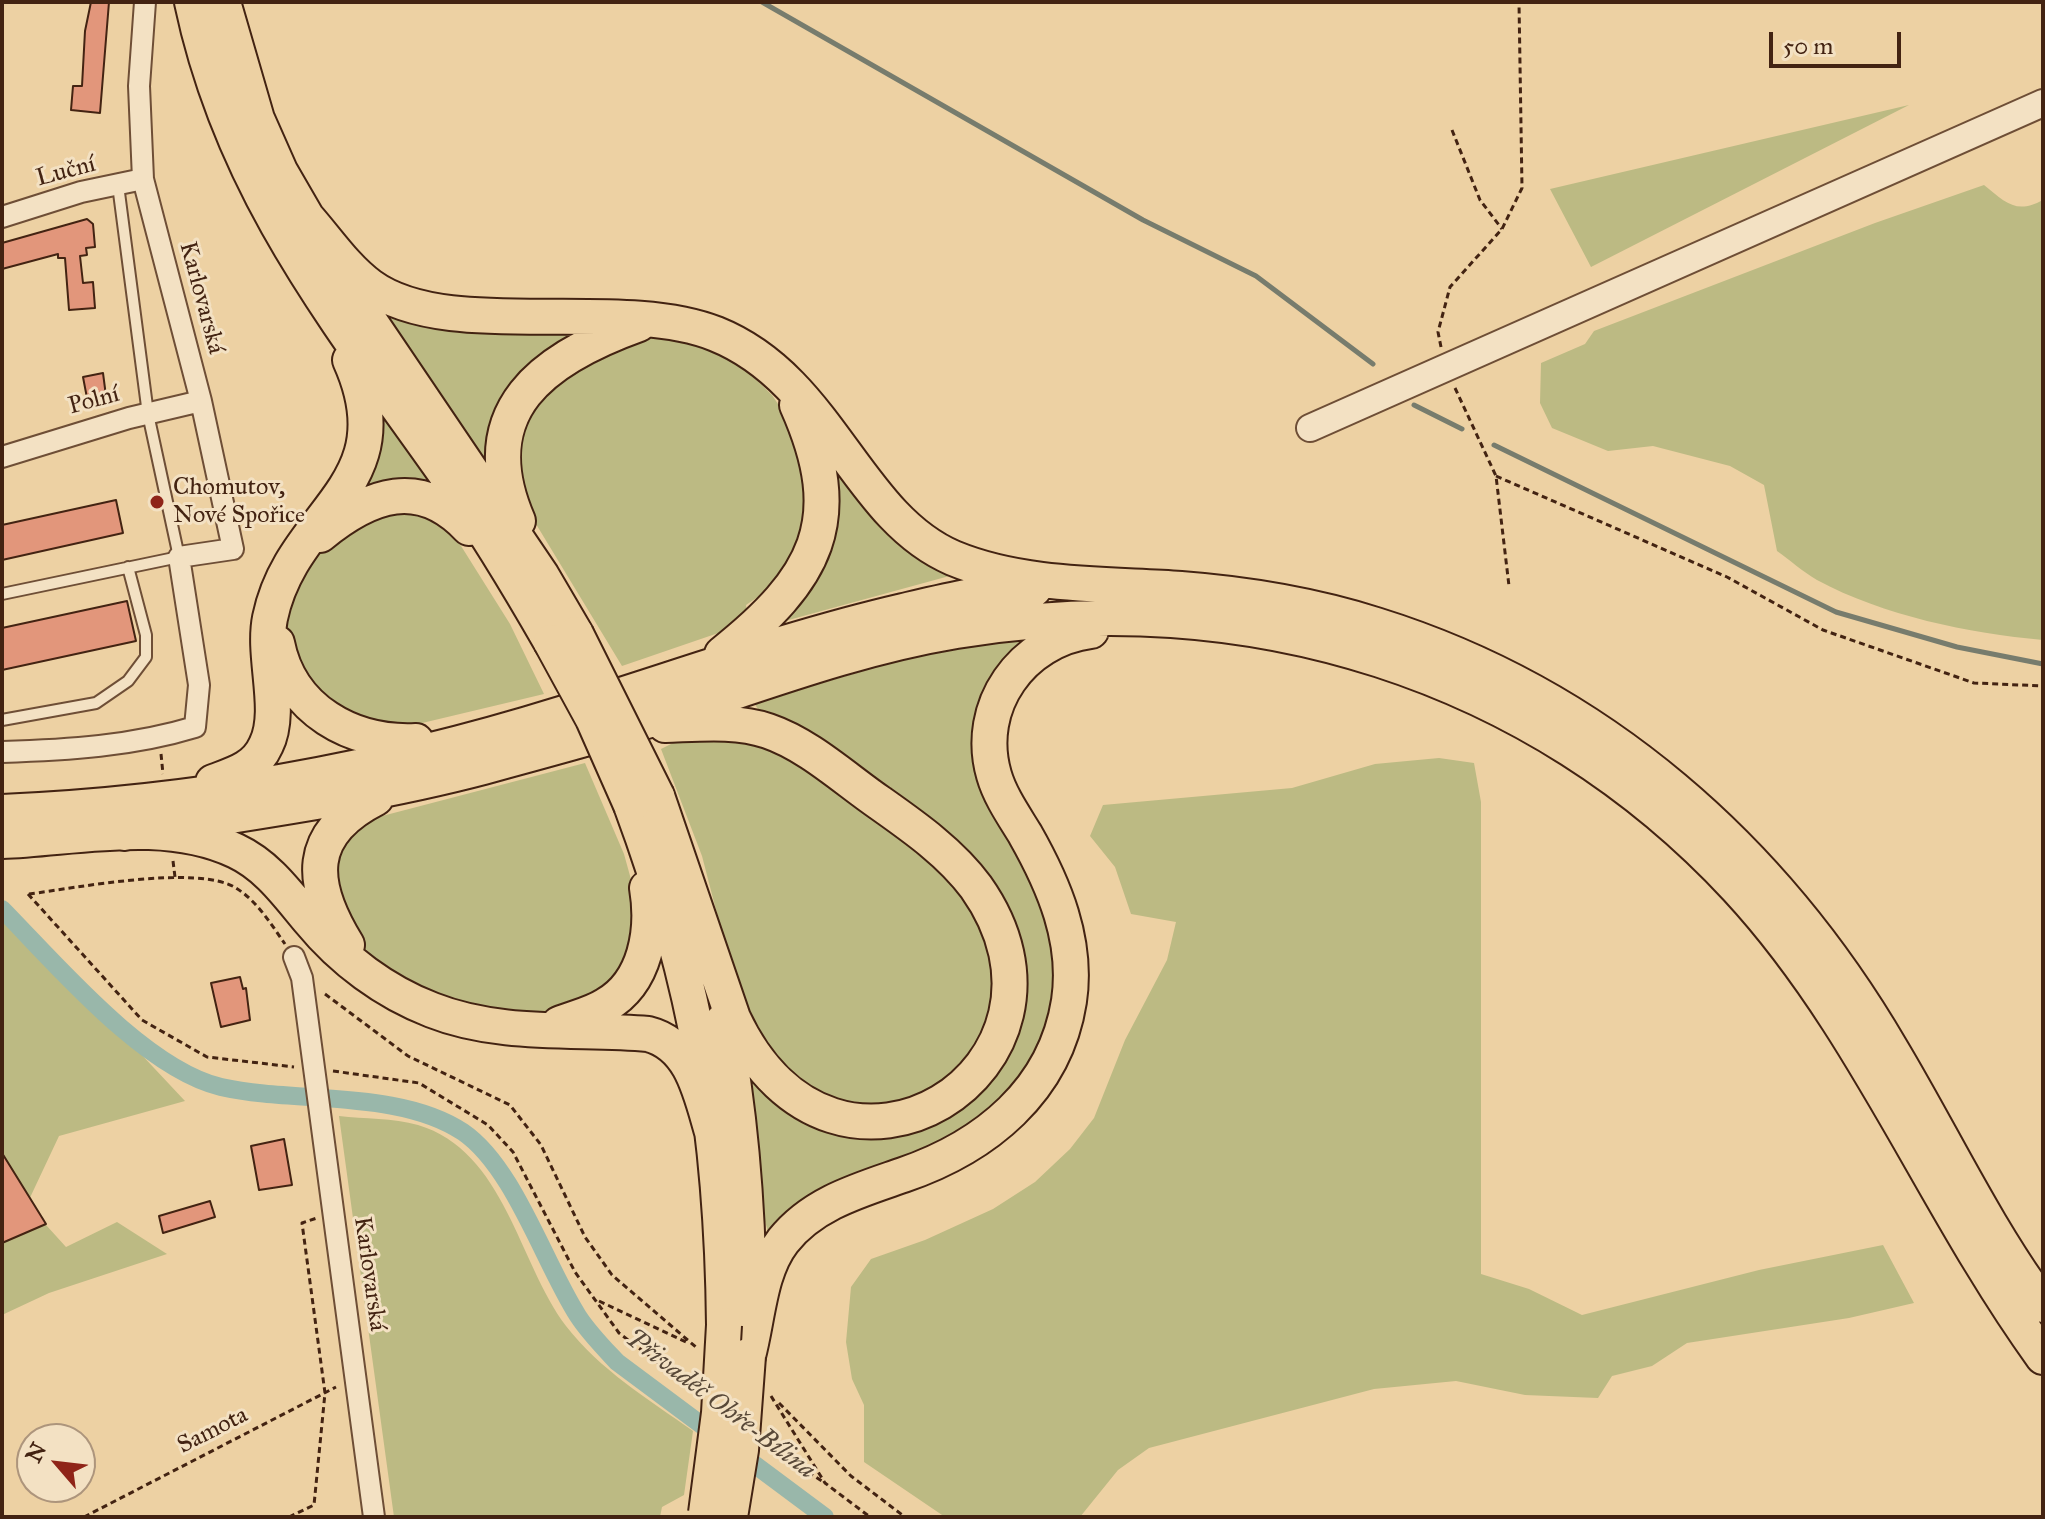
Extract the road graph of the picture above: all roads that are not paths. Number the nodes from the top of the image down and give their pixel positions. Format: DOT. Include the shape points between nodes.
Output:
graph roads {
  1 [pos="145,2"];
  2 [pos="192,2"];
  3 [pos="223,2"];
  4 [pos="2043,103"];
  5 [pos="143,179"];
  6 [pos="118,185"];
  7 [pos="303,213"];
  8 [pos="2,217"];
  9 [pos="324,302"];
  10 [pos="647,321"];
  11 [pos="785,379"];
  12 [pos="201,401"];
  13 [pos="148,414"];
  14 [pos="1310,428"];
  15 [pos="2,457"];
  16 [pos="179,557"];
  17 [pos="128,567"];
  18 [pos="526,574"];
  19 [pos="281,584"];
  20 [pos="1112,586"];
  21 [pos="2,594"];
  22 [pos="1179,619"];
  23 [pos="702,669"];
  24 [pos="2,720"];
  25 [pos="629,727"];
  26 [pos="476,738"];
  27 [pos="2,752"];
  28 [pos="390,790"];
  29 [pos="163,798"];
  30 [pos="644,801"];
  31 [pos="2,812"];
  32 [pos="124,833"];
  33 [pos="2,841"];
  34 [pos="709,950"];
  35 [pos="294,957"];
  36 [pos="385,987"];
  37 [pos="546,1028"];
  38 [pos="716,1145"];
  39 [pos="2043,1305"];
  40 [pos="743,1341"];
  41 [pos="2043,1357"];
  42 [pos="714,1516"];
  43 [pos="374,1517"];
  1 -- 5 [label="street, Karlovarská" via="139,86"];
  2 -- 9 [label="highway" via="205,64 229,132 283,237"];
  3 -- 7 [label="highway" via="257,119"];
  4 -- 14 [label="street"];
  5 -- 6 [label="street, Luční"];
  5 -- 12 [label="street, Karlovarská"];
  6 -- 8 [label="street, Luční"];
  6 -- 13 [label="lane"];
  7 -- 10 [label="highway" via="356,273 404,303 462,313"];
  7 -- 18 [label="highway"];
  9 -- 18 [label="highway"];
  9 -- 19 [label="highway" via="362,388 365,446 354,476"];
  10 -- 11 [label="highway" via="690,326 728,339"];
  10 -- 18 [label="highway" via="590,341 552,364 509,422 502,453 504,484"];
  11 -- 20 [label="highway" via="816,411 899,521 925,544 989,570"];
  11 -- 23 [label="highway" via="821,470 823,505 815,546 776,608"];
  12 -- 13 [label="street, Polní"];
  12 -- 16 [label="street, Karlovarská" via="233,549"];
  13 -- 15 [label="street, Polní"];
  13 -- 16 [label="lane"];
  16 -- 17 [label="lane"];
  16 -- 27 [label="street" via="199,685 195,727 159,738"];
  17 -- 21 [label="lane"];
  17 -- 24 [label="lane" via="146,635 146,657 128,681 96,703"];
  18 -- 19 [label="highway" via="446,506 413,494 385,499 344,518 310,543"];
  18 -- 30 [label="highway, bridge" via="564,638 593,719"];
  19 -- 26 [label="highway" via="275,632 284,666 302,696 329,721 379,741"];
  19 -- 29 [label="highway" via="267,646 272,725 266,746 240,773"];
  20 -- 23 [label="highway" via="1025,589 942,602 858,621"];
  20 -- 39 [label="highway" via="1252,596 1376,625 1486,668 1544,698 1654,771 1717,825 1802,914 1891,1047"];
  22 -- 25 [label="highway" via="1034,620 952,631 783,675"];
  22 -- 40 [label="highway" via="1053,640 1025,660 994,709 994,775 1058,900 1070,964 1069,1000 1059,1039 1024,1101 998,1126 938,1162 846,1195 796,1226 769,1268"];
  22 -- 41 [label="highway" via="1311,638 1421,674 1528,723 1637,795 1735,885 1821,992 1966,1241"];
  23 -- 26 [label="highway"];
  25 -- 28 [label="highway"];
  25 -- 34 [label="highway" via="738,725 766,731 791,741 902,818 945,853 991,915 1006,952 1007,1010 984,1064 940,1104 885,1121 847,1120 810,1108 765,1072 733,1018"];
  26 -- 29 [label="highway" via="256,786"];
  28 -- 32 [label="highway"];
  28 -- 36 [label="highway" via="341,819 319,866 330,915 353,955"];
  29 -- 31 [label="highway"];
  30 -- 34 [label="highway" via="686,871"];
  30 -- 37 [label="highway" via="651,928 647,948 624,989 607,1005"];
  30 -- 38 [label="highway" via="690,988"];
  32 -- 33 [label="highway"];
  32 -- 36 [label="highway" via="183,834 239,852 271,876 333,946"];
  34 -- 40 [label="highway" via="733,1079 748,1214"];
  35 -- 43 [label="street, Karlovarská" via="302,978"];
  36 -- 37 [label="highway" via="463,1020"];
  37 -- 38 [label="highway" via="648,1034 667,1041 690,1066"];
  38 -- 40 [label="highway"];
  40 -- 42 [label="highway, bridge" via="741,1450"];
}
